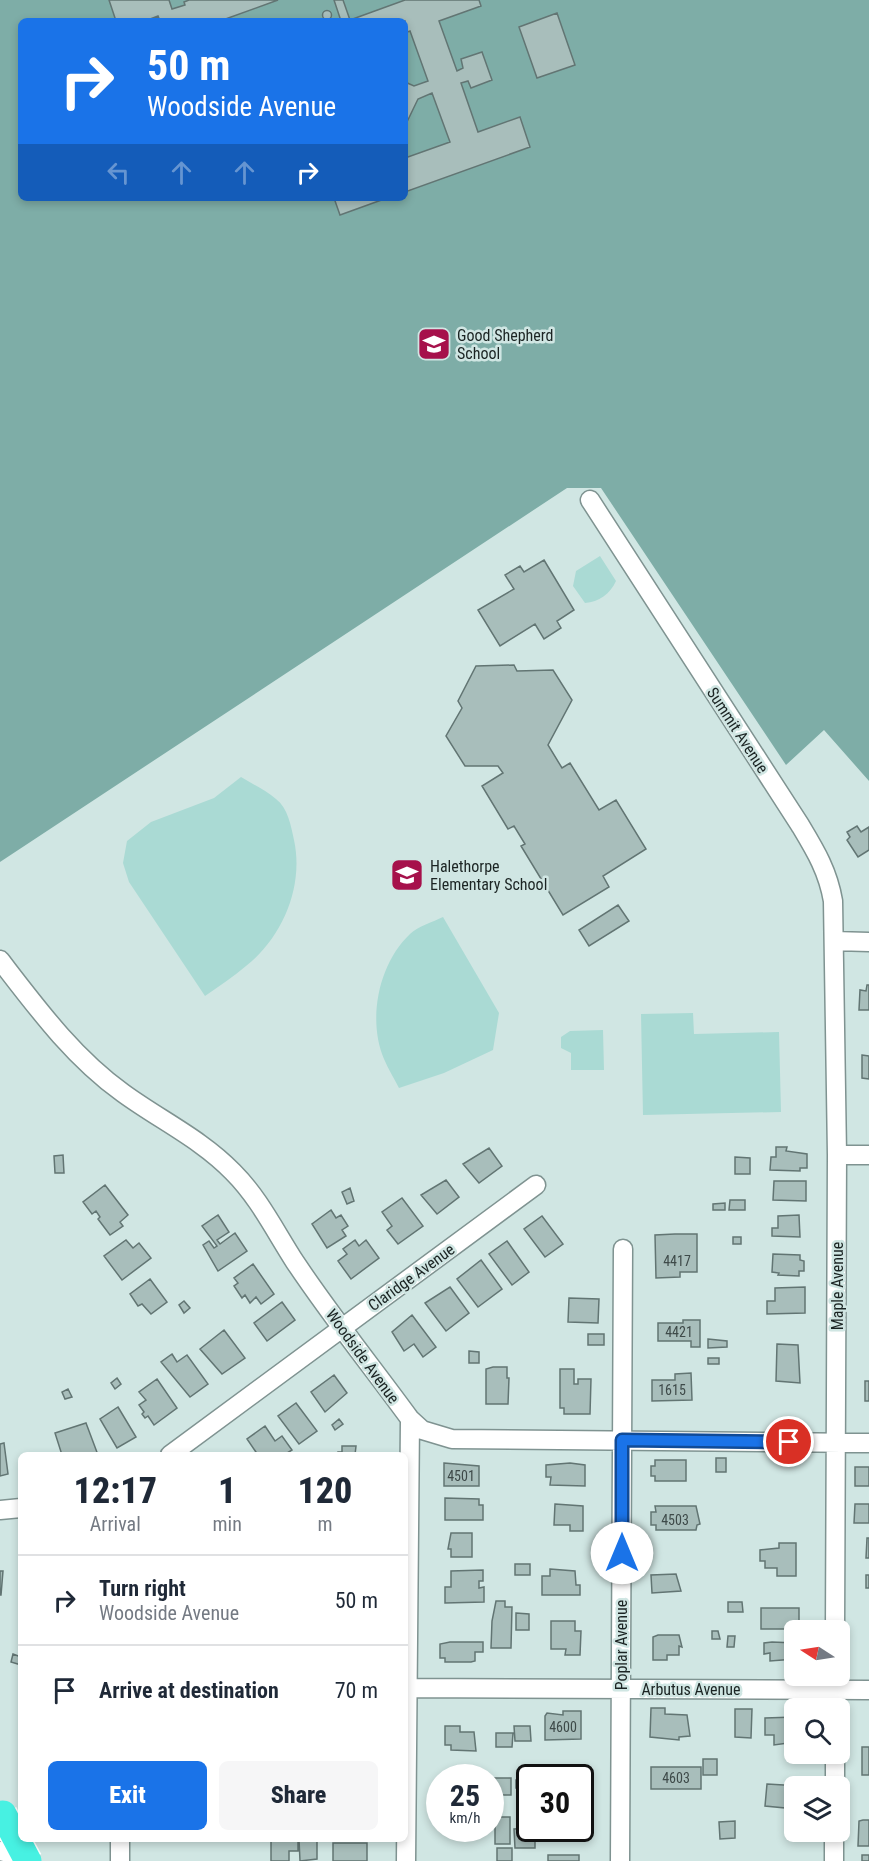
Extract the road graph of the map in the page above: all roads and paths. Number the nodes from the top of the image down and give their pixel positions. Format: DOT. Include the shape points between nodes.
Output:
graph roads {
  1 [pos="590,500"];
  2 [pos="834,941"];
  3 [pos="869,942"];
  4 [pos="0,960"];
  5 [pos="837,1155"];
  6 [pos="869,1155"];
  7 [pos="536,1185"];
  8 [pos="623,1250"];
  9 [pos="342,1327"];
  10 [pos="410,1419"];
  11 [pos="622,1440"];
  12 [pos="836,1443"];
  13 [pos="869,1443"];
  14 [pos="174,1452"];
  15 [pos="18,1508"];
  16 [pos="0,1510"];
  17 [pos="408,1554"];
  18 [pos="835,1620"];
  19 [pos="784,1684"];
  20 [pos="850,1686"];
  21 [pos="408,1688"];
  22 [pos="621,1689"];
  23 [pos="869,1690"];
  24 [pos="3,1814"];
  25 [pos="120,1842"];
  26 [pos="406,1842"];
  27 [pos="834,1842"];
  28 [pos="0,1851"];
  29 [pos="28,1861"];
  30 [pos="41,1861"];
  31 [pos="120,1861"];
  32 [pos="406,1861"];
  33 [pos="620,1861"];
  34 [pos="834,1861"];
  1 -- 2 [label="street, Summit Avenue" via="824,864 833,901"];
  2 -- 3 [label="street"];
  2 -- 5 [label="street, Maple Avenue"];
  4 -- 9 [label="street, Woodside Avenue" via="50,1025 98,1074 212,1152 234,1173"];
  5 -- 6 [label="street"];
  5 -- 12 [label="street, Maple Avenue"];
  7 -- 9 [label="street, Claridge Avenue"];
  8 -- 11 [label="street, Poplar Avenue"];
  9 -- 10 [label="street, Woodside Avenue"];
  9 -- 14 [label="street, Claridge Avenue"];
  10 -- 11 [label="street, Woodside Avenue" via="422,1430 452,1439"];
  10 -- 17 [label="street"];
  11 -- 12 [label="street, Woodside Avenue"];
  11 -- 22 [label="street, Poplar Avenue"];
  12 -- 13 [label="street, Woodside Avenue"];
  12 -- 18 [label="street, Maple Avenue"];
  15 -- 16 [label="street"];
  19 -- 22 [label="street, Arbutus Avenue"];
  20 -- 23 [label="street, Arbutus Avenue"];
  21 -- 22 [label="street, Arbutus Avenue"];
  22 -- 33 [label="street, Poplar Avenue"];
  24 -- 29 [label="highway, bridge"];
  25 -- 31 [label="street"];
  26 -- 32 [label="street"];
  27 -- 34 [label="street"];
  28 -- 30 [label="street"];
}
